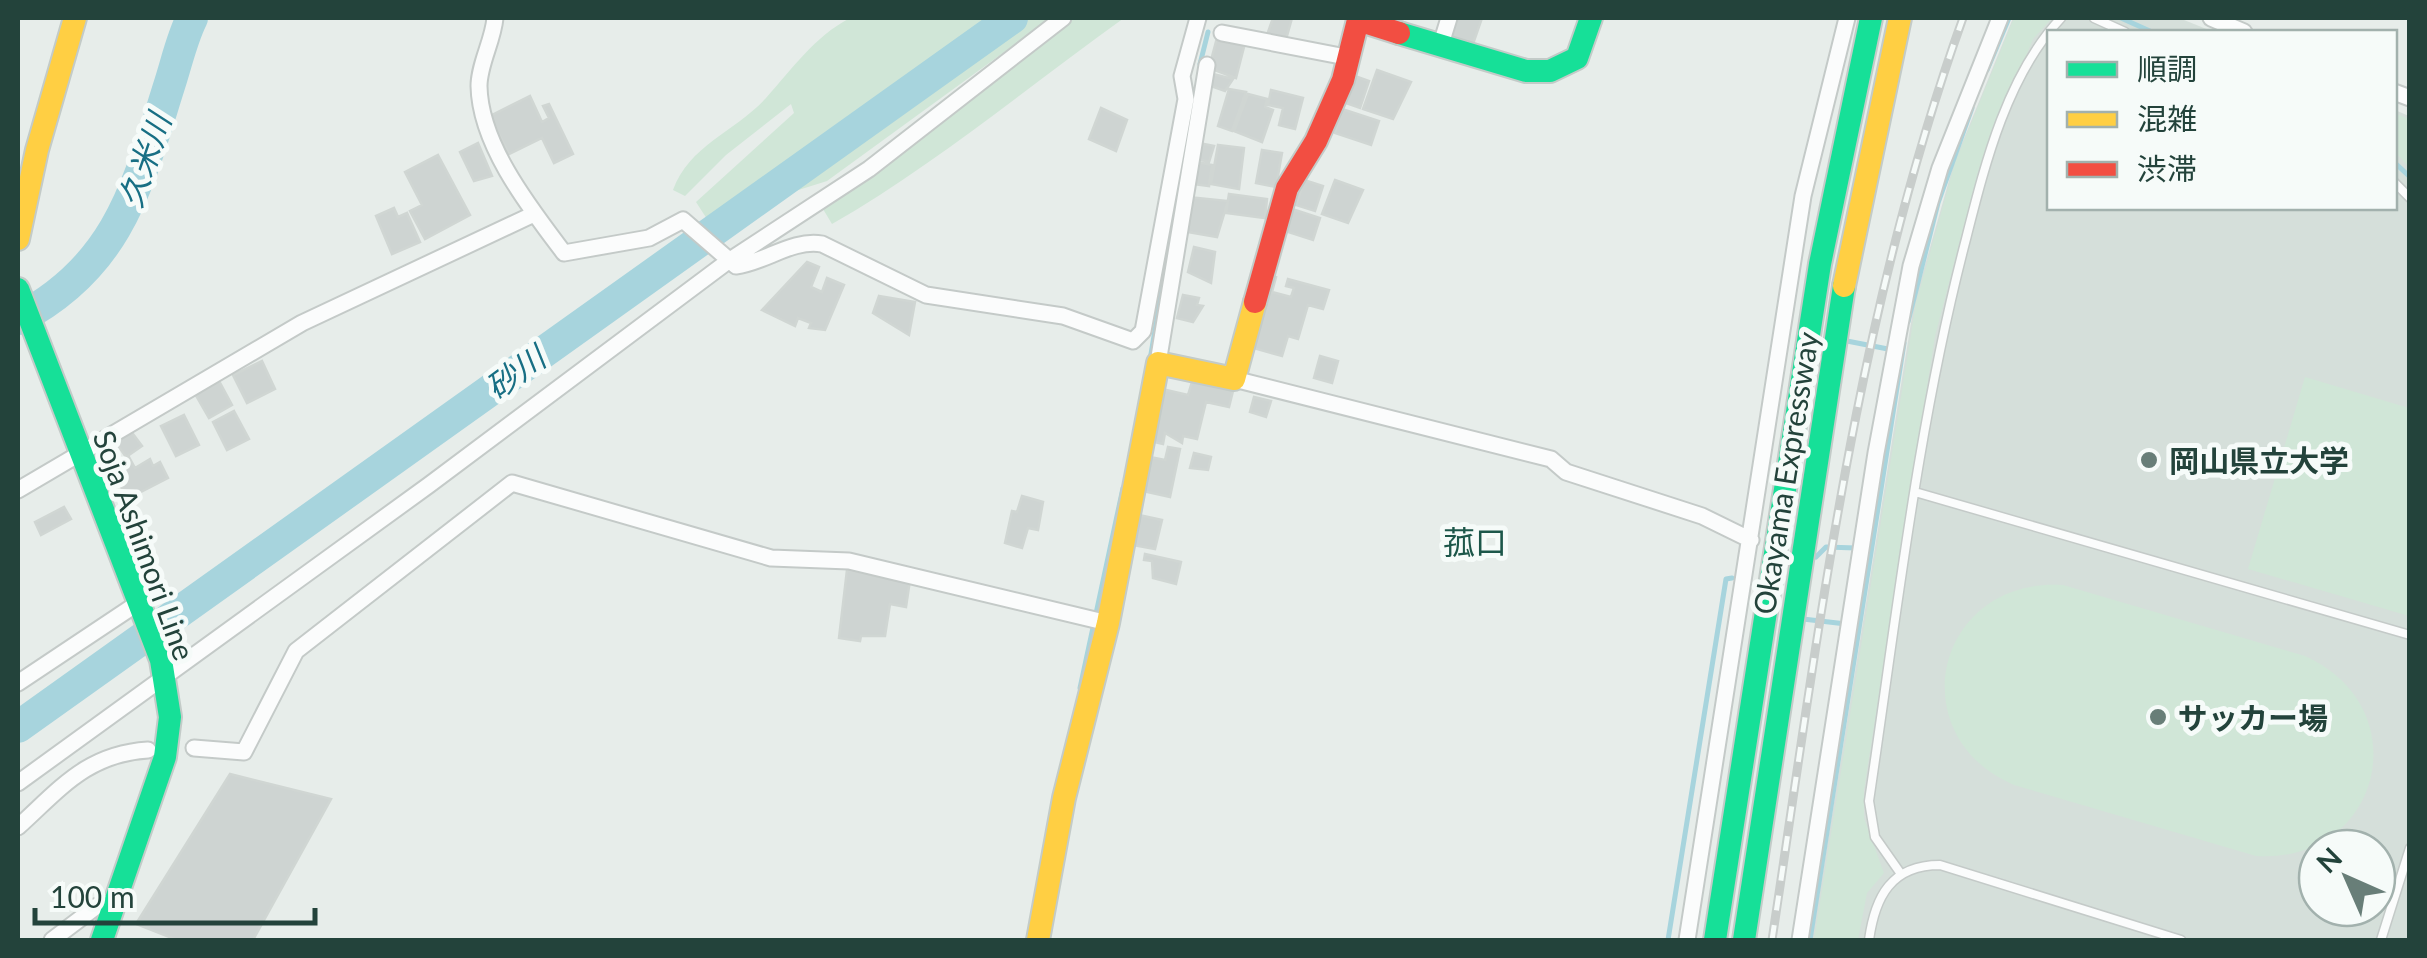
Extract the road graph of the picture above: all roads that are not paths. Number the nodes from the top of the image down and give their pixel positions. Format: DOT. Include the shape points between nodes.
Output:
graph roads {
  1 [pos="75,18"];
  2 [pos="495,18"];
  3 [pos="1063,18"];
  4 [pos="1198,18"];
  5 [pos="1449,18"];
  6 [pos="1591,18"];
  7 [pos="1847,18"];
  8 [pos="1871,18"];
  9 [pos="1900,18"];
  10 [pos="2000,18"];
  11 [pos="2094,18"];
  12 [pos="2210,18"];
  13 [pos="1358,19"];
  14 [pos="2121,30"];
  15 [pos="2239,30"];
  16 [pos="1222,33"];
  17 [pos="2047,35"];
  18 [pos="1441,44"];
  19 [pos="1351,58"];
  20 [pos="1207,65"];
  21 [pos="534,214"];
  22 [pos="18,239"];
  23 [pos="726,262"];
  24 [pos="18,296"];
  25 [pos="1152,346"];
  26 [pos="1234,379"];
  27 [pos="80,454"];
  28 [pos="18,490"];
  29 [pos="1915,492"];
  30 [pos="1751,540"];
  31 [pos="140,608"];
  32 [pos="1099,622"];
  33 [pos="2410,636"];
  34 [pos="162,668"];
  35 [pos="18,683"];
  36 [pos="194,748"];
  37 [pos="148,750"];
  38 [pos="18,784"];
  39 [pos="18,827"];
  40 [pos="2410,848"];
  41 [pos="1901,874"];
  42 [pos="115,902"];
  43 [pos="52,940"];
  44 [pos="102,940"];
  45 [pos="1038,940"];
  46 [pos="1687,940"];
  47 [pos="1716,940"];
  48 [pos="1744,940"];
  49 [pos="1800,940"];
  50 [pos="1869,940"];
  51 [pos="2180,940"];
  52 [pos="2382,940"];
  1 -- 22 [label="main road"];
  2 -- 21 [label="street" via="478,84 485,118"];
  3 -- 23 [label="street" via="869,169"];
  4 -- 25 [label="street" via="1182,76 1186,99"];
  5 -- 18 [label="street"];
  6 -- 18 [label="main road" via="1577,58 1550,71"];
  7 -- 30 [label="street" via="1804,196"];
  8 -- 47 [label="main road, Okayama Expressway" via="1818,282"];
  9 -- 48 [label="main road, Okayama Expressway" via="1847,269"];
  10 -- 49 [label="street" via="1940,168 1911,266"];
  11 -- 14 [label="lane"];
  12 -- 15 [label="street"];
  13 -- 18 [label="main road"];
  13 -- 19 [label="main road"];
  16 -- 19 [label="street"];
  17 -- 29 [label="lane" via="2032,53 1983,170 1942,332"];
  19 -- 26 [label="main road" via="1316,142 1287,188"];
  20 -- 25 [label="street"];
  21 -- 23 [label="street" via="564,253 648,238 675,220 690,221"];
  21 -- 27 [label="street" via="302,324"];
  23 -- 25 [label="street" via="758,263 807,242 822,244 926,294 1063,316"];
  23 -- 34 [label="street" via="430,486"];
  24 -- 27 [label="main road, Soja Ashimori Line"];
  25 -- 26 [label="main road"];
  25 -- 32 [label="main road"];
  26 -- 30 [label="street" via="1552,459 1566,472 1702,516"];
  27 -- 28 [label="street"];
  27 -- 31 [label="main road, Soja Ashimori Line"];
  29 -- 33 [label="lane"];
  29 -- 41 [label="lane" via="1869,800 1875,837"];
  30 -- 46 [label="street"];
  31 -- 34 [label="main road, Soja Ashimori Line"];
  31 -- 35 [label="street"];
  32 -- 36 [label="street" via="849,561 770,558 512,483 296,651 244,752"];
  32 -- 45 [label="main road"];
  34 -- 38 [label="street"];
  34 -- 42 [label="main road, Soja Ashimori Line" via="170,717 164,757"];
  37 -- 39 [label="street" via="116,752 85,767"];
  40 -- 52 [label="lane"];
  41 -- 50 [label="lane" via="1877,899"];
  41 -- 51 [label="lane" via="1940,865"];
  42 -- 43 [label="street" via="97,906"];
  42 -- 44 [label="main road, Soja Ashimori Line"];
}
